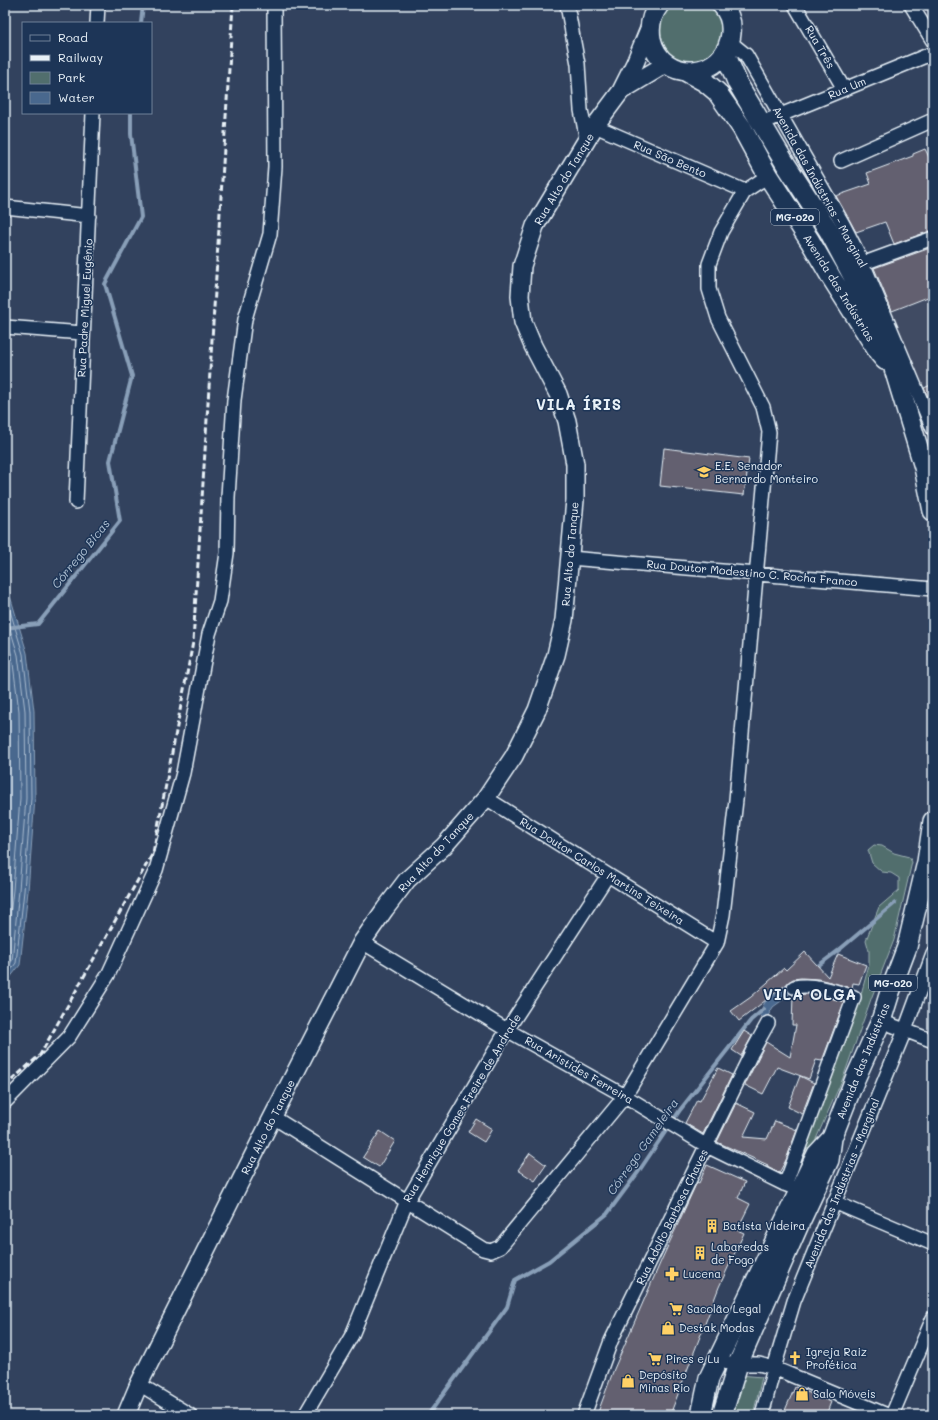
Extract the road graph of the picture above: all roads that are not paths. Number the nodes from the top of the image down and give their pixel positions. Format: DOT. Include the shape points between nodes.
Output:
graph roads {
  1 [pos="98,5"];
  2 [pos="274,5"];
  3 [pos="567,5"];
  4 [pos="722,5"];
  5 [pos="795,5"];
  6 [pos="910,5"];
  7 [pos="655,7"];
  8 [pos="97,22"];
  9 [pos="649,29"];
  10 [pos="933,41"];
  11 [pos="727,48"];
  12 [pos="933,53"];
  13 [pos="666,64"];
  14 [pos="685,71"];
  15 [pos="844,90"];
  16 [pos="621,91"];
  17 [pos="93,114"];
  18 [pos="782,116"];
  19 [pos="933,120"];
  20 [pos="761,124"];
  21 [pos="595,126"];
  22 [pos="587,141"];
  23 [pos="841,160"];
  24 [pos="768,176"];
  25 [pos="745,192"];
  26 [pos="5,207"];
  27 [pos="89,216"];
  28 [pos="933,238"];
  29 [pos="857,266"];
  30 [pos="831,277"];
  31 [pos="5,327"];
  32 [pos="83,333"];
  33 [pos="901,370"];
  34 [pos="933,429"];
  35 [pos="76,502"];
  36 [pos="933,511"];
  37 [pos="570,558"];
  38 [pos="756,574"];
  39 [pos="933,588"];
  40 [pos="486,798"];
  41 [pos="933,821"];
  42 [pos="608,876"];
  43 [pos="362,942"];
  44 [pos="717,943"];
  45 [pos="933,954"];
  46 [pos="794,987"];
  47 [pos="881,1021"];
  48 [pos="768,1023"];
  49 [pos="507,1030"];
  50 [pos="905,1030"];
  51 [pos="933,1041"];
  52 [pos="625,1096"];
  53 [pos="5,1102"];
  54 [pos="273,1117"];
  55 [pos="832,1138"];
  56 [pos="707,1146"];
  57 [pos="792,1187"];
  58 [pos="406,1201"];
  59 [pos="834,1202"];
  60 [pos="933,1244"];
  61 [pos="933,1318"];
  62 [pos="717,1362"];
  63 [pos="738,1364"];
  64 [pos="774,1368"];
  65 [pos="139,1384"];
  66 [pos="126,1415"];
  67 [pos="190,1415"];
  68 [pos="305,1415"];
  69 [pos="584,1415"];
  70 [pos="701,1415"];
  71 [pos="722,1415"];
  72 [pos="762,1415"];
  73 [pos="887,1415"];
  74 [pos="892,1415"];
  1 -- 8 [label="street"];
  2 -- 53 [label="street" via="275,167 270,234 245,319 234,400 227,553 220,601 210,634 183,774 156,870 108,976 69,1037"];
  3 -- 22 [label="street" via="578,64 581,110"];
  4 -- 11 [label="highway, MG-020" via="731,26"];
  5 -- 15 [label="street, Rua Três"];
  6 -- 10 [label="street"];
  7 -- 9 [label="highway, MG-020"];
  9 -- 13 [label="highway, MG-020" via="653,49"];
  9 -- 16 [label="main road, Rua Alto do Tanque"];
  11 -- 14 [label="highway, MG-020" via="714,64 700,70"];
  11 -- 18 [label="street, Avenida das Indústrias - Marginal" via="746,55"];
  11 -- 20 [label="highway, Avenida das Indústrias / MG-020" via="738,84"];
  12 -- 15 [label="street, Rua Um"];
  13 -- 14 [label="highway, MG-020"];
  13 -- 16 [label="main road, Rua Alto do Tanque"];
  14 -- 24 [label="highway, Avenida das Indústrias / MG-020" via="717,92 742,128"];
  15 -- 18 [label="street, Rua Um"];
  16 -- 21 [label="main road, Rua Alto do Tanque"];
  17 -- 27 [label="street, Rua Padre Miguel Eugênio"];
  18 -- 20 [label="street, Rua Um"];
  18 -- 29 [label="street, Avenida das Indústrias - Marginal" via="843,224"];
  19 -- 23 [label="street"];
  20 -- 29 [label="highway, Avenida das Indústrias / MG-020" via="829,231"];
  21 -- 22 [label="main road, Rua Alto do Tanque"];
  21 -- 25 [label="street, Rua São Bento"];
  22 -- 37 [label="main road, Rua Alto do Tanque" via="535,226 522,266 520,296 526,328 558,394 567,421 575,464"];
  24 -- 25 [label="street"];
  24 -- 30 [label="highway, Avenida das Indústrias / MG-020"];
  25 -- 38 [label="street" via="721,232 709,264 709,289 718,318 763,406 769,432"];
  26 -- 27 [label="street"];
  27 -- 32 [label="street, Rua Padre Miguel Eugênio"];
  28 -- 29 [label="street"];
  29 -- 30 [label="street"];
  29 -- 33 [label="highway, Avenida das Indústrias / MG-020" via="894,348"];
  30 -- 33 [label="highway, Avenida das Indústrias / MG-020" via="879,353"];
  31 -- 32 [label="street"];
  32 -- 35 [label="street, Rua Padre Miguel Eugênio"];
  33 -- 34 [label="street"];
  33 -- 36 [label="highway, Avenida das Indústrias / MG-020"];
  37 -- 38 [label="street, Rua Doutor Modestino C. Rocha Franco"];
  37 -- 40 [label="main road, Rua Alto do Tanque" via="564,620 556,655 537,710 514,756"];
  38 -- 39 [label="street, Rua Doutor Modestino C. Rocha Franco"];
  38 -- 44 [label="street" via="734,815 723,915"];
  40 -- 42 [label="street, Rua Doutor Carlos Martins Teixeira"];
  40 -- 43 [label="main road, Rua Alto do Tanque" via="444,846 407,880"];
  41 -- 47 [label="highway, Avenida das Indústrias / MG-020" via="927,862 907,947"];
  42 -- 44 [label="street, Rua Doutor Carlos Martins Teixeira"];
  42 -- 49 [label="street, Rua Henrique Gomes Freire de Andrade"];
  43 -- 49 [label="street, Rua Aristides Ferreira"];
  43 -- 54 [label="main road, Rua Alto do Tanque"];
  44 -- 52 [label="street"];
  45 -- 50 [label="street, Avenida das Indústrias - Marginal"];
  46 -- 57 [label="street" via="829,989 854,997 791,1170"];
  47 -- 50 [label="street"];
  47 -- 55 [label="highway, Avenida das Indústrias / MG-020"];
  48 -- 56 [label="street, Rua Adolfo Barbosa Chaves"];
  49 -- 52 [label="street, Rua Aristides Ferreira"];
  49 -- 58 [label="street, Rua Henrique Gomes Freire de Andrade"];
  50 -- 51 [label="street"];
  50 -- 59 [label="street, Avenida das Indústrias - Marginal"];
  52 -- 56 [label="street, Rua Aristides Ferreira"];
  52 -- 58 [label="street" via="500,1247 491,1251 483,1249"];
  54 -- 58 [label="street"];
  54 -- 65 [label="main road, Rua Alto do Tanque"];
  55 -- 57 [label="highway, Avenida das Indústrias / MG-020"];
  55 -- 63 [label="highway, Avenida das Indústrias / MG-020" via="829,1160"];
  56 -- 57 [label="street, Rua Aristides Ferreira"];
  56 -- 69 [label="street, Rua Adolfo Barbosa Chaves" via="611,1341"];
  57 -- 62 [label="highway, Avenida das Indústrias / MG-020"];
  58 -- 68 [label="street, Rua Henrique Gomes Freire de Andrade" via="352,1335"];
  59 -- 60 [label="street"];
  59 -- 64 [label="street, Avenida das Indústrias - Marginal" via="794,1301"];
  61 -- 74 [label="street"];
  62 -- 63 [label="street"];
  62 -- 70 [label="highway, Avenida das Indústrias / MG-020" via="709,1378"];
  63 -- 64 [label="street" via="759,1364"];
  63 -- 71 [label="highway, Avenida das Indústrias / MG-020"];
  64 -- 72 [label="street, Avenida das Indústrias - Marginal"];
  64 -- 73 [label="street"];
  65 -- 66 [label="main road, Rua Alto do Tanque"];
  65 -- 67 [label="street"];
}
